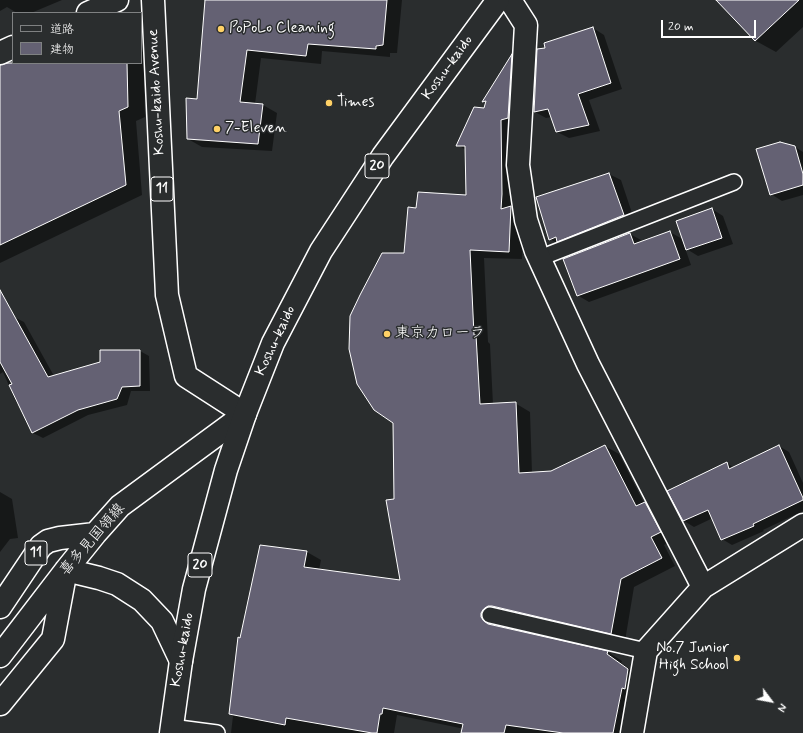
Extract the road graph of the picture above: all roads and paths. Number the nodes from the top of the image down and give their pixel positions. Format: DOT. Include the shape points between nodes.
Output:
graph roads {
  1 [pos="117,0"];
  2 [pos="153,0"];
  3 [pos="498,0"];
  4 [pos="510,0"];
  5 [pos="90,12"];
  6 [pos="12,47"];
  7 [pos="0,53"];
  8 [pos="734,182"];
  9 [pos="540,258"];
  10 [pos="245,414"];
  11 [pos="803,525"];
  12 [pos="94,534"];
  13 [pos="66,570"];
  14 [pos="703,587"];
  15 [pos="0,607"];
  16 [pos="490,615"];
  17 [pos="646,651"];
  18 [pos="0,656"];
  19 [pos="181,661"];
  20 [pos="0,704"];
  21 [pos="171,730"];
  22 [pos="217,733"];
  23 [pos="632,733"];
  1 -- 5 [label="main road"];
  2 -- 10 [label="main road, Koshu-kaido Avenue / 11" via="167,295 186,376"];
  3 -- 10 [label="main road, Koshu-kaido / 20" via="388,150 321,251 273,343"];
  4 -- 9 [label="main road" via="526,24 518,165 526,220"];
  6 -- 7 [label="main road"];
  8 -- 9 [label="lane"];
  9 -- 14 [label="main road" via="588,364"];
  10 -- 12 [label="main road, 喜多見国領線 / 11" via="120,506"];
  10 -- 19 [label="main road, Koshu-kaido / 20" via="226,470 194,589"];
  11 -- 14 [label="main road"];
  12 -- 13 [label="main road, 喜多見国領線 / 11"];
  12 -- 15 [label="main road, 11" via="60,538 41,546"];
  13 -- 18 [label="main road, 喜多見国領線 / 11"];
  13 -- 19 [label="main road" via="117,584 142,600 162,620"];
  13 -- 20 [label="main road" via="53,639"];
  14 -- 17 [label="main road"];
  16 -- 17 [label="lane"];
  17 -- 23 [label="main road"];
  19 -- 21 [label="main road, Koshu-kaido / 20"];
  21 -- 22 [label="lane"];
}
